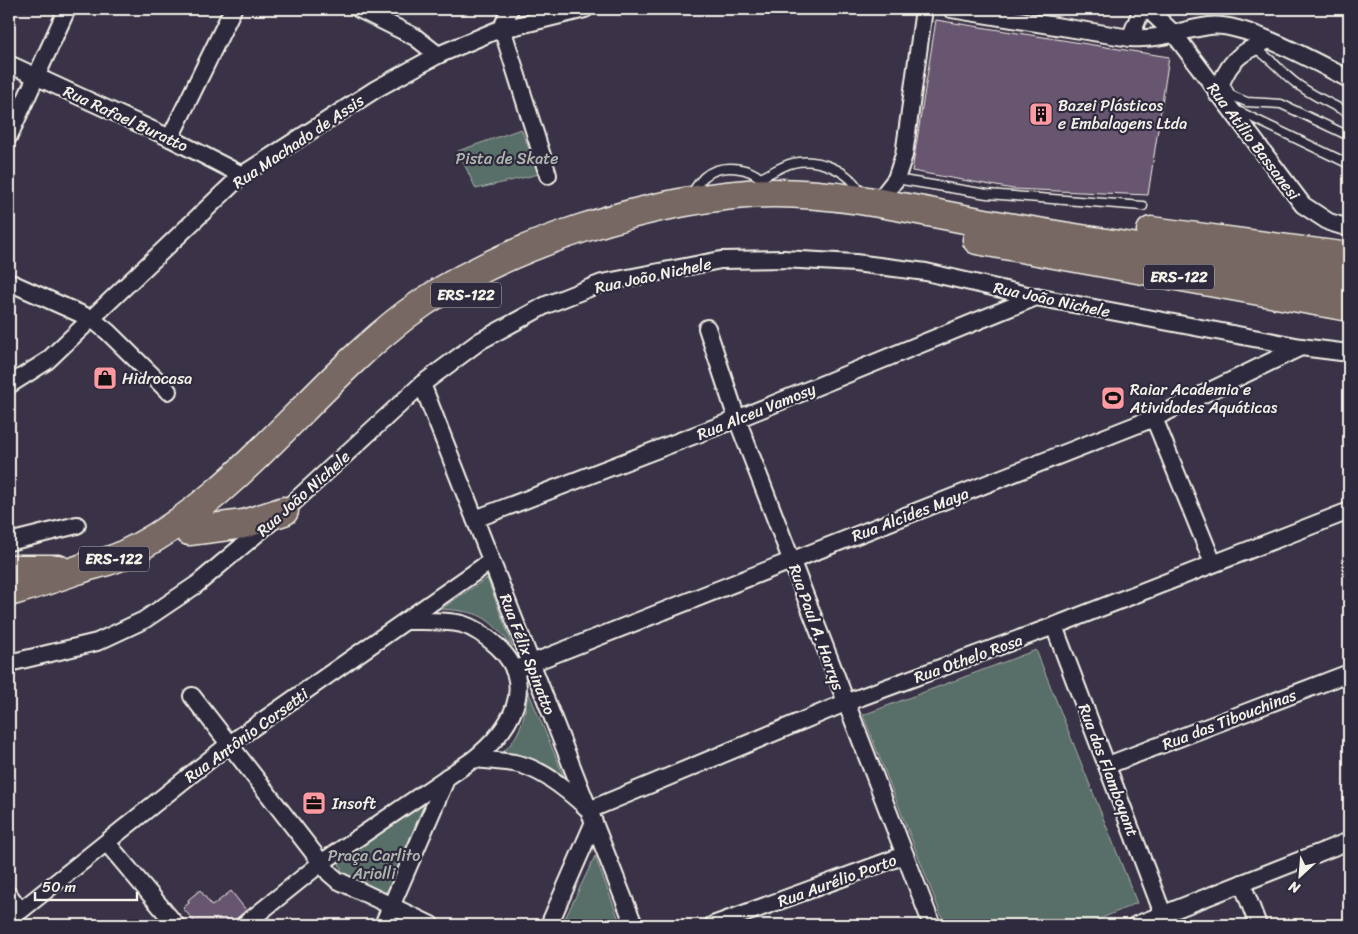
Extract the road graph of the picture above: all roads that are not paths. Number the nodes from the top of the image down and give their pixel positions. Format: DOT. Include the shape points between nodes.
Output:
graph roads {
  1 [pos="67,9"];
  2 [pos="233,9"];
  3 [pos="359,9"];
  4 [pos="510,9"];
  5 [pos="585,9"];
  6 [pos="924,9"];
  7 [pos="951,9"];
  8 [pos="1142,9"];
  9 [pos="1148,9"];
  10 [pos="393,16"];
  11 [pos="502,28"];
  12 [pos="1174,35"];
  13 [pos="1130,38"];
  14 [pos="1260,43"];
  15 [pos="438,55"];
  16 [pos="9,64"];
  17 [pos="35,76"];
  18 [pos="1222,78"];
  19 [pos="1349,79"];
  20 [pos="1221,99"];
  21 [pos="1349,113"];
  22 [pos="9,136"];
  23 [pos="1349,136"];
  24 [pos="170,138"];
  25 [pos="1349,164"];
  26 [pos="242,175"];
  27 [pos="548,175"];
  28 [pos="896,179"];
  29 [pos="871,201"];
  30 [pos="1143,206"];
  31 [pos="1349,228"];
  32 [pos="1011,237"];
  33 [pos="1349,257"];
  34 [pos="1349,280"];
  35 [pos="9,282"];
  36 [pos="1036,297"];
  37 [pos="1349,307"];
  38 [pos="92,319"];
  39 [pos="1349,323"];
  40 [pos="707,328"];
  41 [pos="1301,348"];
  42 [pos="1349,353"];
  43 [pos="422,384"];
  44 [pos="9,385"];
  45 [pos="168,391"];
  46 [pos="1154,418"];
  47 [pos="738,419"];
  48 [pos="284,511"];
  49 [pos="1349,511"];
  50 [pos="475,519"];
  51 [pos="77,525"];
  52 [pos="189,531"];
  53 [pos="9,542"];
  54 [pos="792,560"];
  55 [pos="492,561"];
  56 [pos="1213,563"];
  57 [pos="82,568"];
  58 [pos="9,569"];
  59 [pos="9,592"];
  60 [pos="9,605"];
  61 [pos="408,621"];
  62 [pos="1054,626"];
  63 [pos="9,663"];
  64 [pos="532,664"];
  65 [pos="514,670"];
  66 [pos="1349,673"];
  67 [pos="192,696"];
  68 [pos="845,703"];
  69 [pos="228,745"];
  70 [pos="474,759"];
  71 [pos="1108,765"];
  72 [pos="447,777"];
  73 [pos="592,816"];
  74 [pos="1349,841"];
  75 [pos="107,842"];
  76 [pos="904,855"];
  77 [pos="321,863"];
  78 [pos="1242,883"];
  79 [pos="9,895"];
  80 [pos="392,907"];
  81 [pos="1163,914"];
  82 [pos="14,915"];
  83 [pos="176,925"];
  84 [pos="244,925"];
  85 [pos="383,925"];
  86 [pos="431,925"];
  87 [pos="548,925"];
  88 [pos="634,925"];
  89 [pos="713,925"];
  90 [pos="932,925"];
  91 [pos="1136,925"];
  92 [pos="1258,925"];
  1 -- 17 [label="street"];
  2 -- 24 [label="street"];
  3 -- 10 [label="street"];
  4 -- 11 [label="street"];
  5 -- 11 [label="street, Rua Machado de Assis"];
  6 -- 28 [label="street" via="904,155"];
  7 -- 13 [label="street"];
  8 -- 13 [label="street"];
  9 -- 12 [label="street, Rua Atílio Bassanesi"];
  10 -- 15 [label="street"];
  11 -- 15 [label="street, Rua Machado de Assis"];
  11 -- 27 [label="street"];
  12 -- 13 [label="street"];
  12 -- 14 [label="street" via="1210,26 1226,26"];
  12 -- 20 [label="street, Rua Atílio Bassanesi"];
  14 -- 18 [label="street" via="1234,60"];
  14 -- 19 [label="street"];
  14 -- 21 [label="lane" via="1296,84"];
  15 -- 26 [label="street, Rua Machado de Assis" via="376,89"];
  16 -- 17 [label="street, Rua Rafael Buratto"];
  17 -- 22 [label="street"];
  17 -- 24 [label="street, Rua Rafael Buratto"];
  18 -- 20 [label="street"];
  18 -- 23 [label="lane" via="1231,95 1237,98 1281,104"];
  20 -- 25 [label="lane"];
  20 -- 31 [label="street, Rua Atílio Bassanesi" via="1303,205 1329,222"];
  24 -- 26 [label="street, Rua Rafael Buratto"];
  26 -- 38 [label="street, Rua Machado de Assis"];
  28 -- 29 [label="street"];
  28 -- 30 [label="lane" via="988,194"];
  29 -- 32 [label="highway, ERS-122"];
  29 -- 57 [label="highway, ERS-122" via="767,186 599,224 516,253 470,275 411,310 207,500 120,557"];
  32 -- 33 [label="highway" via="1086,227 1141,230"];
  32 -- 34 [label="highway, ERS-122"];
  32 -- 37 [label="highway, ERS-122"];
  32 -- 39 [label="highway" via="1064,267 1131,284"];
  32 -- 52 [label="highway, ERS-122" via="822,212 765,211 726,213 645,225 566,250 490,282 398,339 247,483"];
  35 -- 38 [label="street"];
  36 -- 41 [label="street, Rua João Nichele"];
  36 -- 43 [label="street, Rua João Nichele" via="926,272 855,263 721,260 602,283 546,305 480,341"];
  36 -- 47 [label="street, Rua Alceu Vamosy"];
  38 -- 44 [label="street, Rua Machado de Assis" via="47,361"];
  38 -- 45 [label="street"];
  40 -- 47 [label="street, Rua Paul A. Harrys"];
  41 -- 42 [label="street, Rua João Nichele"];
  41 -- 46 [label="street, Rua Alcides Maya"];
  43 -- 48 [label="street, Rua João Nichele"];
  43 -- 50 [label="street, Rua Félix Spinatto"];
  46 -- 54 [label="street, Rua Alcides Maya"];
  46 -- 56 [label="street"];
  47 -- 50 [label="street, Rua Alceu Vamosy"];
  47 -- 54 [label="street, Rua Paul A. Harrys"];
  48 -- 52 [label="highway" via="244,524"];
  48 -- 63 [label="street, Rua João Nichele" via="196,585 144,620 97,642"];
  49 -- 56 [label="street, Rua Othelo Rosa"];
  50 -- 55 [label="street, Rua Félix Spinatto"];
  51 -- 53 [label="street"];
  52 -- 60 [label="highway, ERS-122" via="93,581"];
  54 -- 64 [label="street, Rua Alcides Maya"];
  54 -- 68 [label="street, Rua Paul A. Harrys"];
  55 -- 61 [label="street, Rua Antônio Corsetti"];
  55 -- 64 [label="street, Rua Félix Spinatto"];
  56 -- 62 [label="street, Rua Othelo Rosa"];
  57 -- 58 [label="highway"];
  57 -- 59 [label="highway, ERS-122"];
  61 -- 65 [label="street" via="463,624 486,636 504,653"];
  61 -- 69 [label="street, Rua Antônio Corsetti"];
  62 -- 68 [label="street, Rua Othelo Rosa"];
  62 -- 71 [label="street, Rua das Flamboyant"];
  64 -- 65 [label="street, Rua Alcides Maya"];
  64 -- 73 [label="street, Rua Félix Spinatto"];
  65 -- 70 [label="street" via="518,686 516,706 494,743"];
  66 -- 71 [label="street, Rua das Tibouchinas"];
  67 -- 69 [label="street"];
  68 -- 73 [label="street, Rua Othelo Rosa"];
  68 -- 76 [label="street, Rua Paul A. Harrys"];
  69 -- 75 [label="street, Rua Antônio Corsetti"];
  69 -- 77 [label="street"];
  70 -- 72 [label="street"];
  70 -- 73 [label="street" via="532,768 575,796"];
  71 -- 81 [label="street, Rua das Flamboyant"];
  72 -- 77 [label="street"];
  72 -- 80 [label="street"];
  73 -- 87 [label="street"];
  73 -- 88 [label="street, Rua Félix Spinatto"];
  74 -- 78 [label="street"];
  75 -- 82 [label="street, Rua Antônio Corsetti"];
  75 -- 83 [label="street"];
  76 -- 89 [label="street, Rua Aurélio Porto"];
  76 -- 90 [label="street, Rua Paul A. Harrys"];
  77 -- 80 [label="street" via="337,880"];
  77 -- 84 [label="street"];
  78 -- 81 [label="street"];
  78 -- 92 [label="street"];
  79 -- 82 [label="street"];
  80 -- 85 [label="street"];
  80 -- 86 [label="street"];
  81 -- 91 [label="street"];
}
